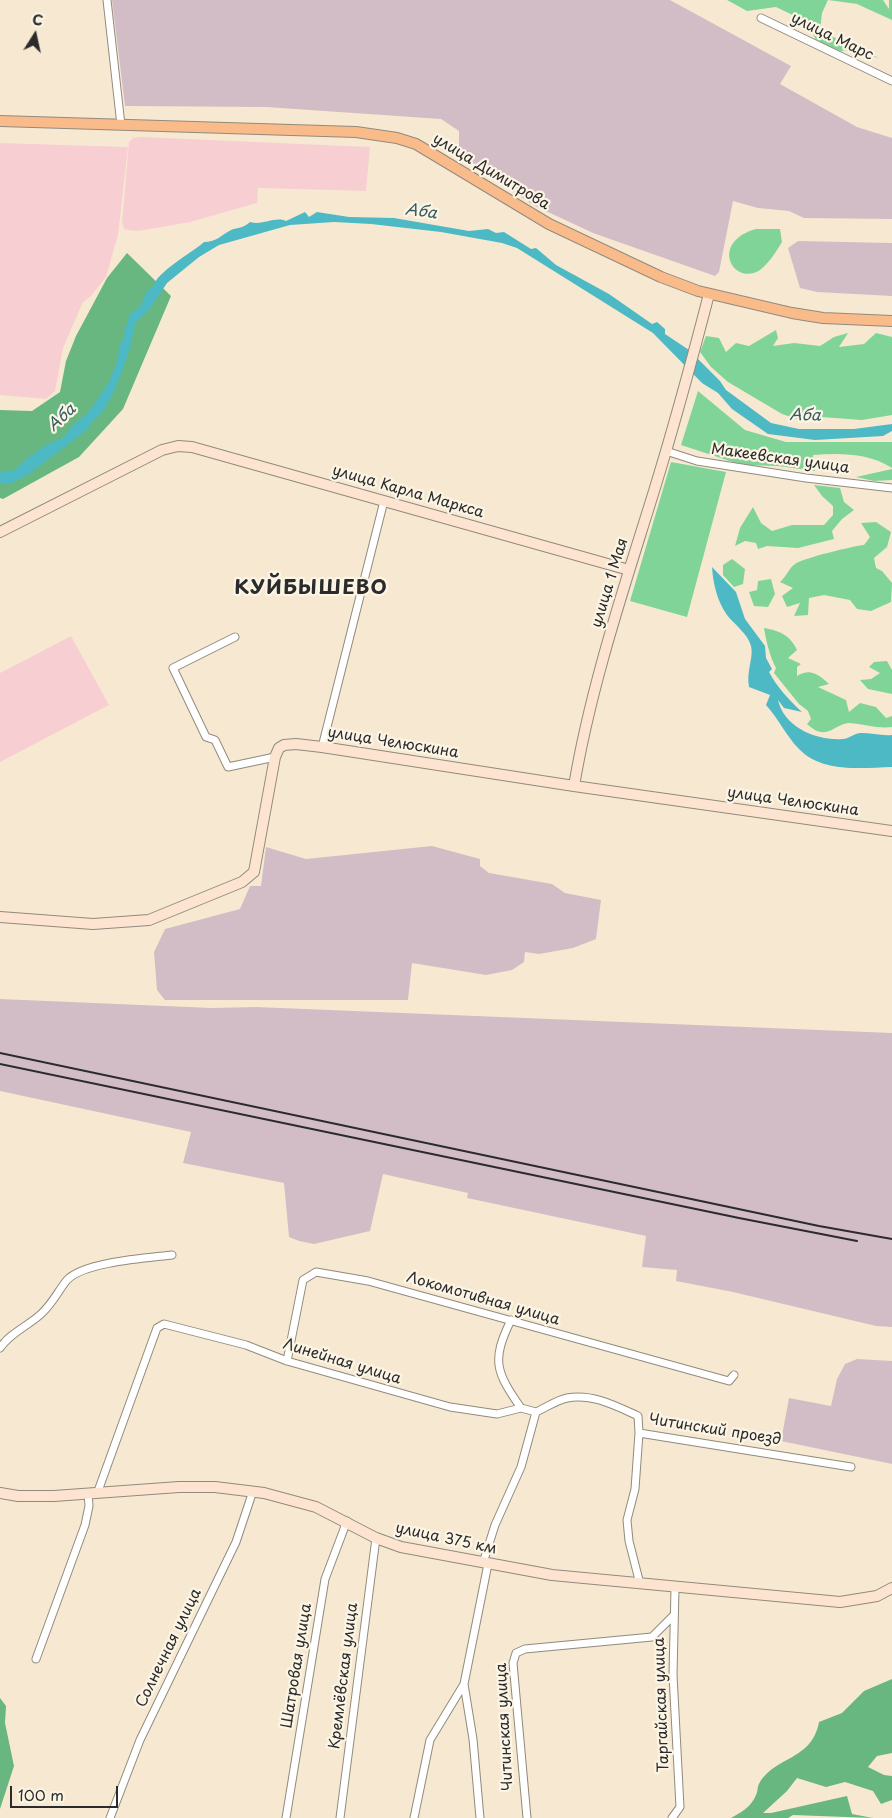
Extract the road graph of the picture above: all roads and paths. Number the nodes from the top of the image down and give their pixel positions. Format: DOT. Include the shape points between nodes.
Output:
graph roads {
  1 [pos="107,0"];
  2 [pos="761,18"];
  3 [pos="892,81"];
  4 [pos="0,121"];
  5 [pos="121,125"];
  6 [pos="709,294"];
  7 [pos="892,321"];
  8 [pos="666,451"];
  9 [pos="892,488"];
  10 [pos="384,501"];
  11 [pos="0,532"];
  12 [pos="629,570"];
  13 [pos="235,637"];
  14 [pos="322,747"];
  15 [pos="276,757"];
  16 [pos="574,786"];
  17 [pos="892,831"];
  18 [pos="0,917"];
  19 [pos="172,1255"];
  20 [pos="512,1320"];
  21 [pos="0,1348"];
  22 [pos="287,1361"];
  23 [pos="734,1375"];
  24 [pos="521,1408"];
  25 [pos="536,1412"];
  26 [pos="639,1433"];
  27 [pos="851,1467"];
  28 [pos="253,1491"];
  29 [pos="93,1492"];
  30 [pos="0,1493"];
  31 [pos="347,1521"];
  32 [pos="376,1538"];
  33 [pos="486,1563"];
  34 [pos="640,1584"];
  35 [pos="675,1588"];
  36 [pos="892,1588"];
  37 [pos="674,1615"];
  38 [pos="36,1659"];
  39 [pos="464,1684"];
  40 [pos="110,1818"];
  41 [pos="286,1818"];
  42 [pos="340,1818"];
  43 [pos="414,1818"];
  44 [pos="480,1818"];
  45 [pos="526,1818"];
  46 [pos="672,1818"];
  1 -- 5 [label="street"];
  2 -- 3 [label="street, улица Марс"];
  4 -- 5 [label="main road, улица Димитрова"];
  5 -- 6 [label="main road, улица Димитрова" via="356,132 396,138 434,153 548,224 661,277"];
  6 -- 7 [label="main road, улица Димитрова" via="807,316"];
  6 -- 8 [label="street, улица 1 Мая"];
  8 -- 9 [label="street, Макеевская улица" via="697,461"];
  8 -- 12 [label="street, улица 1 Мая"];
  10 -- 11 [label="street, улица Карла Маркса" via="192,447 178,446 162,450"];
  10 -- 12 [label="street, улица Карла Маркса"];
  10 -- 14 [label="street"];
  12 -- 16 [label="street, улица 1 Мая" via="583,735"];
  13 -- 15 [label="street" via="174,668 206,737 215,740 228,767"];
  14 -- 15 [label="street, улица Челюскина" via="284,745 278,748"];
  14 -- 16 [label="street, улица Челюскина"];
  15 -- 18 [label="street" via="254,872 242,882 149,920 101,924"];
  16 -- 17 [label="street, улица Челюскина"];
  19 -- 21 [label="street" via="90,1267 68,1279 52,1304 15,1332"];
  20 -- 22 [label="street, Локомотивная улица" via="368,1281 316,1272 303,1280"];
  20 -- 23 [label="street, Локомотивная улица" via="729,1381"];
  20 -- 24 [label="street" via="504,1334 499,1370 502,1381"];
  22 -- 24 [label="street, Линейная улица" via="450,1408 497,1414"];
  22 -- 29 [label="street, Линейная улица" via="246,1345 164,1324 158,1326"];
  24 -- 25 [label="street, Линейная улица"];
  25 -- 26 [label="street, Читинский проезд" via="566,1398 585,1396 638,1416"];
  25 -- 33 [label="street" via="521,1467 495,1525"];
  26 -- 27 [label="street, Читинский проезд"];
  26 -- 34 [label="street" via="635,1489 627,1520"];
  28 -- 29 [label="street, улица 375 км" via="179,1487"];
  28 -- 31 [label="street, улица 375 км" via="300,1501"];
  28 -- 40 [label="street, Солнечная улица" via="236,1542 140,1740"];
  29 -- 30 [label="street, улица 375 км" via="29,1496"];
  29 -- 38 [label="street" via="85,1525"];
  31 -- 32 [label="street, улица 375 км"];
  31 -- 41 [label="street, Шатровая улица" via="325,1579"];
  32 -- 33 [label="street, улица 375 км" via="401,1547"];
  32 -- 42 [label="street, Кремлёвская улица"];
  33 -- 34 [label="street, улица 375 км" via="552,1575"];
  33 -- 39 [label="street"];
  34 -- 35 [label="street, улица 375 км"];
  35 -- 36 [label="street, улица 375 км" via="840,1602 877,1596"];
  35 -- 37 [label="street, Таргайская улица"];
  37 -- 45 [label="street, Читинская улица" via="652,1637 525,1649 516,1653 512,1663"];
  37 -- 46 [label="street, Таргайская улица" via="673,1675 680,1807"];
  39 -- 43 [label="street" via="430,1740"];
  39 -- 44 [label="street"];
}
